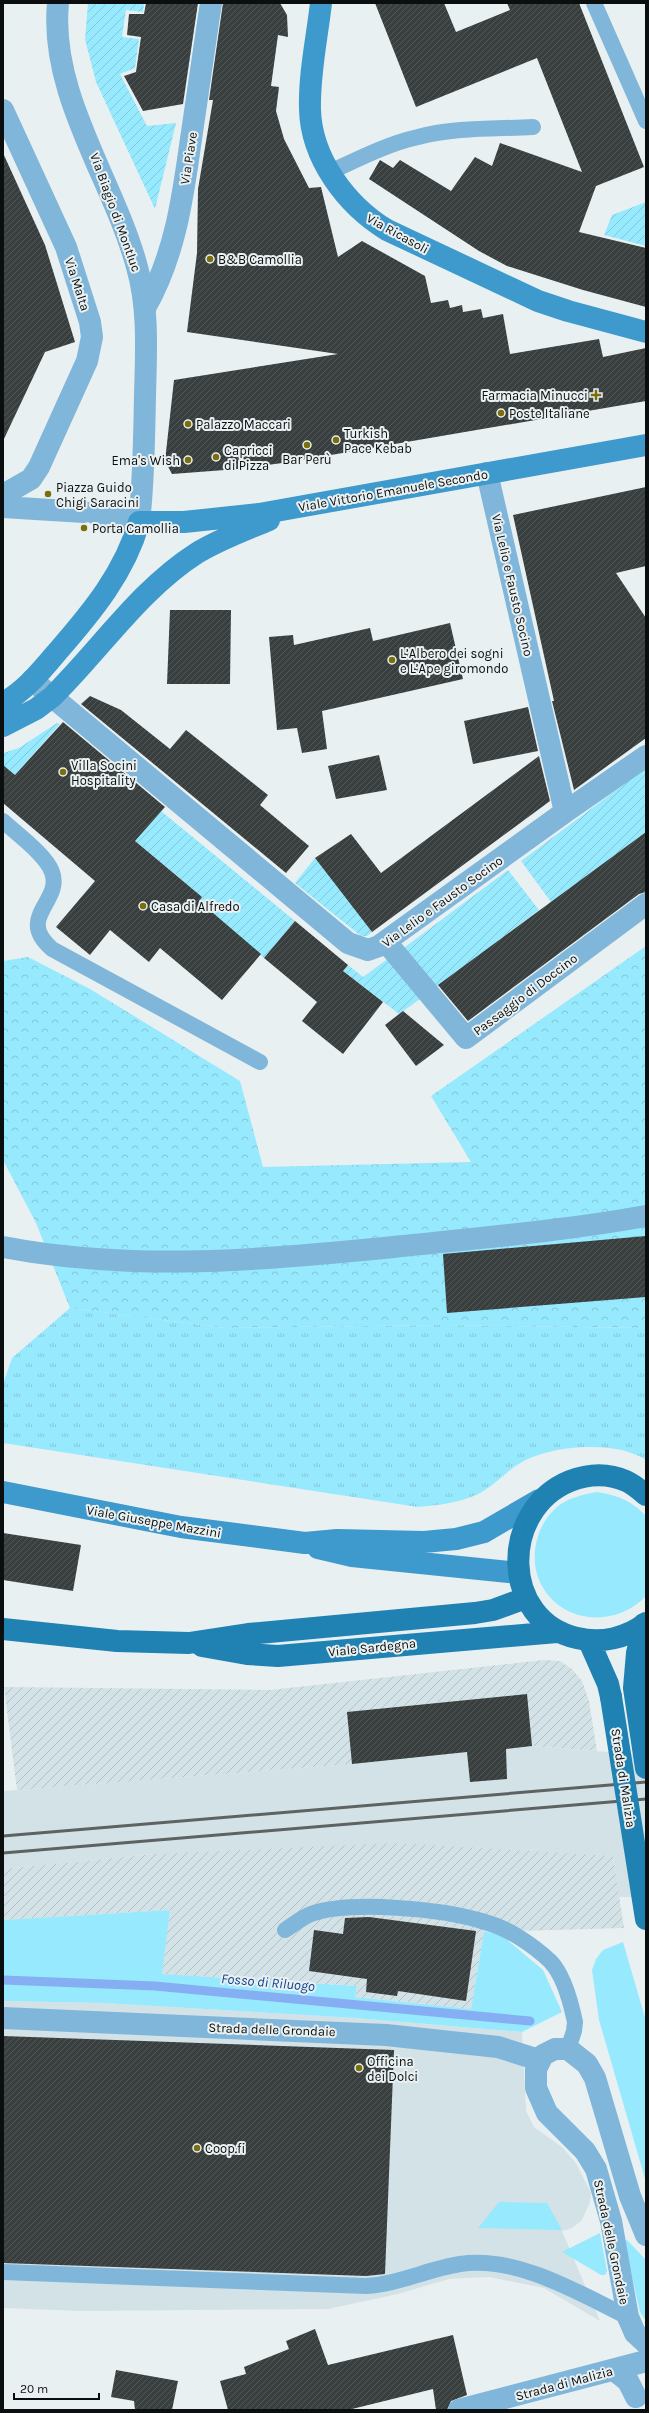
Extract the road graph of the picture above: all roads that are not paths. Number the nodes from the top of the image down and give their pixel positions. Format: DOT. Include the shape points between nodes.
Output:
graph roads {
  1 [pos="58,3"];
  2 [pos="211,3"];
  3 [pos="321,3"];
  4 [pos="594,3"];
  5 [pos="3,110"];
  6 [pos="646,121"];
  7 [pos="533,127"];
  8 [pos="330,172"];
  9 [pos="145,308"];
  10 [pos="646,332"];
  11 [pos="646,445"];
  12 [pos="487,473"];
  13 [pos="3,495"];
  14 [pos="3,507"];
  15 [pos="300,507"];
  16 [pos="139,522"];
  17 [pos="32,680"];
  18 [pos="52,697"];
  19 [pos="3,703"];
  20 [pos="3,726"];
  21 [pos="646,756"];
  22 [pos="564,812"];
  23 [pos="3,821"];
  24 [pos="646,904"];
  25 [pos="386,942"];
  26 [pos="260,1062"];
  27 [pos="646,1216"];
  28 [pos="3,1247"];
  29 [pos="3,1492"];
  30 [pos="646,1495"];
  31 [pos="540,1500"];
  32 [pos="306,1543"];
  33 [pos="518,1573"];
  34 [pos="526,1598"];
  35 [pos="645,1623"];
  36 [pos="3,1629"];
  37 [pos="557,1632"];
  38 [pos="589,1641"];
  39 [pos="189,1643"];
  40 [pos="646,1768"];
  41 [pos="646,1919"];
  42 [pos="285,1930"];
  43 [pos="3,2018"];
  44 [pos="568,2049"];
  45 [pos="538,2060"];
  46 [pos="646,2235"];
  47 [pos="3,2272"];
  48 [pos="628,2317"];
  49 [pos="646,2344"];
  50 [pos="646,2361"];
  51 [pos="614,2370"];
  52 [pos="636,2397"];
  53 [pos="459,2410"];
  1 -- 9 [label="street, Via Biagio di Montluc" via="58,37 68,90 128,239 142,286"];
  2 -- 9 [label="street, Via Piave" via="186,173 173,240 159,281"];
  3 -- 8 [label="main road, Via Ricasoli" via="310,111 314,135"];
  4 -- 6 [label="lane"];
  5 -- 13 [label="street, Via Malta" via="66,247 90,322 92,337 87,361 42,462 30,479"];
  7 -- 8 [label="lane" via="458,131 418,137 364,156"];
  8 -- 10 [label="main road, Via Ricasoli" via="340,190 358,210 404,239 538,301"];
  9 -- 16 [label="street, Via Biagio di Montluc" via="144,465"];
  11 -- 12 [label="main road, Viale Vittorio Emanuele Secondo"];
  12 -- 15 [label="main road, Viale Vittorio Emanuele Secondo"];
  12 -- 22 [label="street, Via Lelio e Fausto Socino"];
  14 -- 16 [label="street" via="89,512"];
  15 -- 16 [label="main road, Viale Vittorio Emanuele Secondo" via="208,520"];
  15 -- 18 [label="main road" via="215,544 182,564 153,588"];
  16 -- 17 [label="main road" via="122,567 97,604"];
  17 -- 18 [label="street, Via Lelio e Fausto Socino"];
  17 -- 19 [label="main road"];
  18 -- 20 [label="main road" via="36,709"];
  18 -- 25 [label="street, Via Lelio e Fausto Socino" via="348,943 368,950"];
  21 -- 22 [label="street"];
  22 -- 25 [label="street, Via Lelio e Fausto Socino"];
  23 -- 26 [label="lane" via="48,863 52,873 54,883 51,893 38,916 39,934 44,942 52,949"];
  24 -- 25 [label="street, Passaggio di Doccino" via="466,1038"];
  27 -- 28 [label="street" via="491,1237 242,1260 159,1262 86,1259"];
  29 -- 32 [label="main road, Viale Giuseppe Mazzini" via="182,1527"];
  30 -- 31 [label="main road, Viale Giuseppe Mazzini" via="626,1481 605,1475 580,1477 558,1486"];
  31 -- 32 [label="main road, Viale Giuseppe Mazzini" via="484,1532 456,1539 424,1542 337,1540"];
  31 -- 33 [label="main road, Viale Giuseppe Mazzini" via="527,1520 521,1538"];
  32 -- 33 [label="main road, Viale Giuseppe Mazzini" via="352,1556"];
  33 -- 34 [label="main road, Viale Giuseppe Mazzini"];
  34 -- 37 [label="main road, Viale Giuseppe Mazzini" via="537,1614"];
  34 -- 39 [label="main road, Viale Sardegna" via="476,1614 248,1634"];
  35 -- 38 [label="main road, Viale Giuseppe Mazzini" via="626,1635"];
  35 -- 40 [label="main road, Strada di Malizia" via="637,1653 634,1694"];
  36 -- 39 [label="main road, Viale Sardegna" via="117,1641"];
  37 -- 38 [label="main road, Viale Giuseppe Mazzini"];
  37 -- 39 [label="main road, Viale Sardegna" via="278,1656 232,1652"];
  38 -- 41 [label="main road, Strada di Malizia, bridge" via="608,1684 611,1698"];
  42 -- 44 [label="lane" via="320,1911 367,1906 452,1915 502,1928 540,1953 557,1971 575,2022"];
  43 -- 45 [label="street, Strada delle Grondaie" via="386,2034 498,2047"];
  44 -- 45 [label="street" via="549,2051"];
  44 -- 46 [label="street, Strada delle Grondaie" via="587,2064 595,2078 630,2196"];
  45 -- 48 [label="street, Strada delle Grondaie" via="536,2088 542,2104 551,2118 585,2151 602,2183"];
  47 -- 48 [label="lane" via="366,2286 393,2283 450,2266 477,2262 531,2272"];
  48 -- 49 [label="street, Strada delle Grondaie" via="635,2333"];
  50 -- 51 [label="street, Strada di Malizia"];
  51 -- 52 [label="street" via="628,2381"];
  51 -- 53 [label="street, Strada di Malizia"];
}
